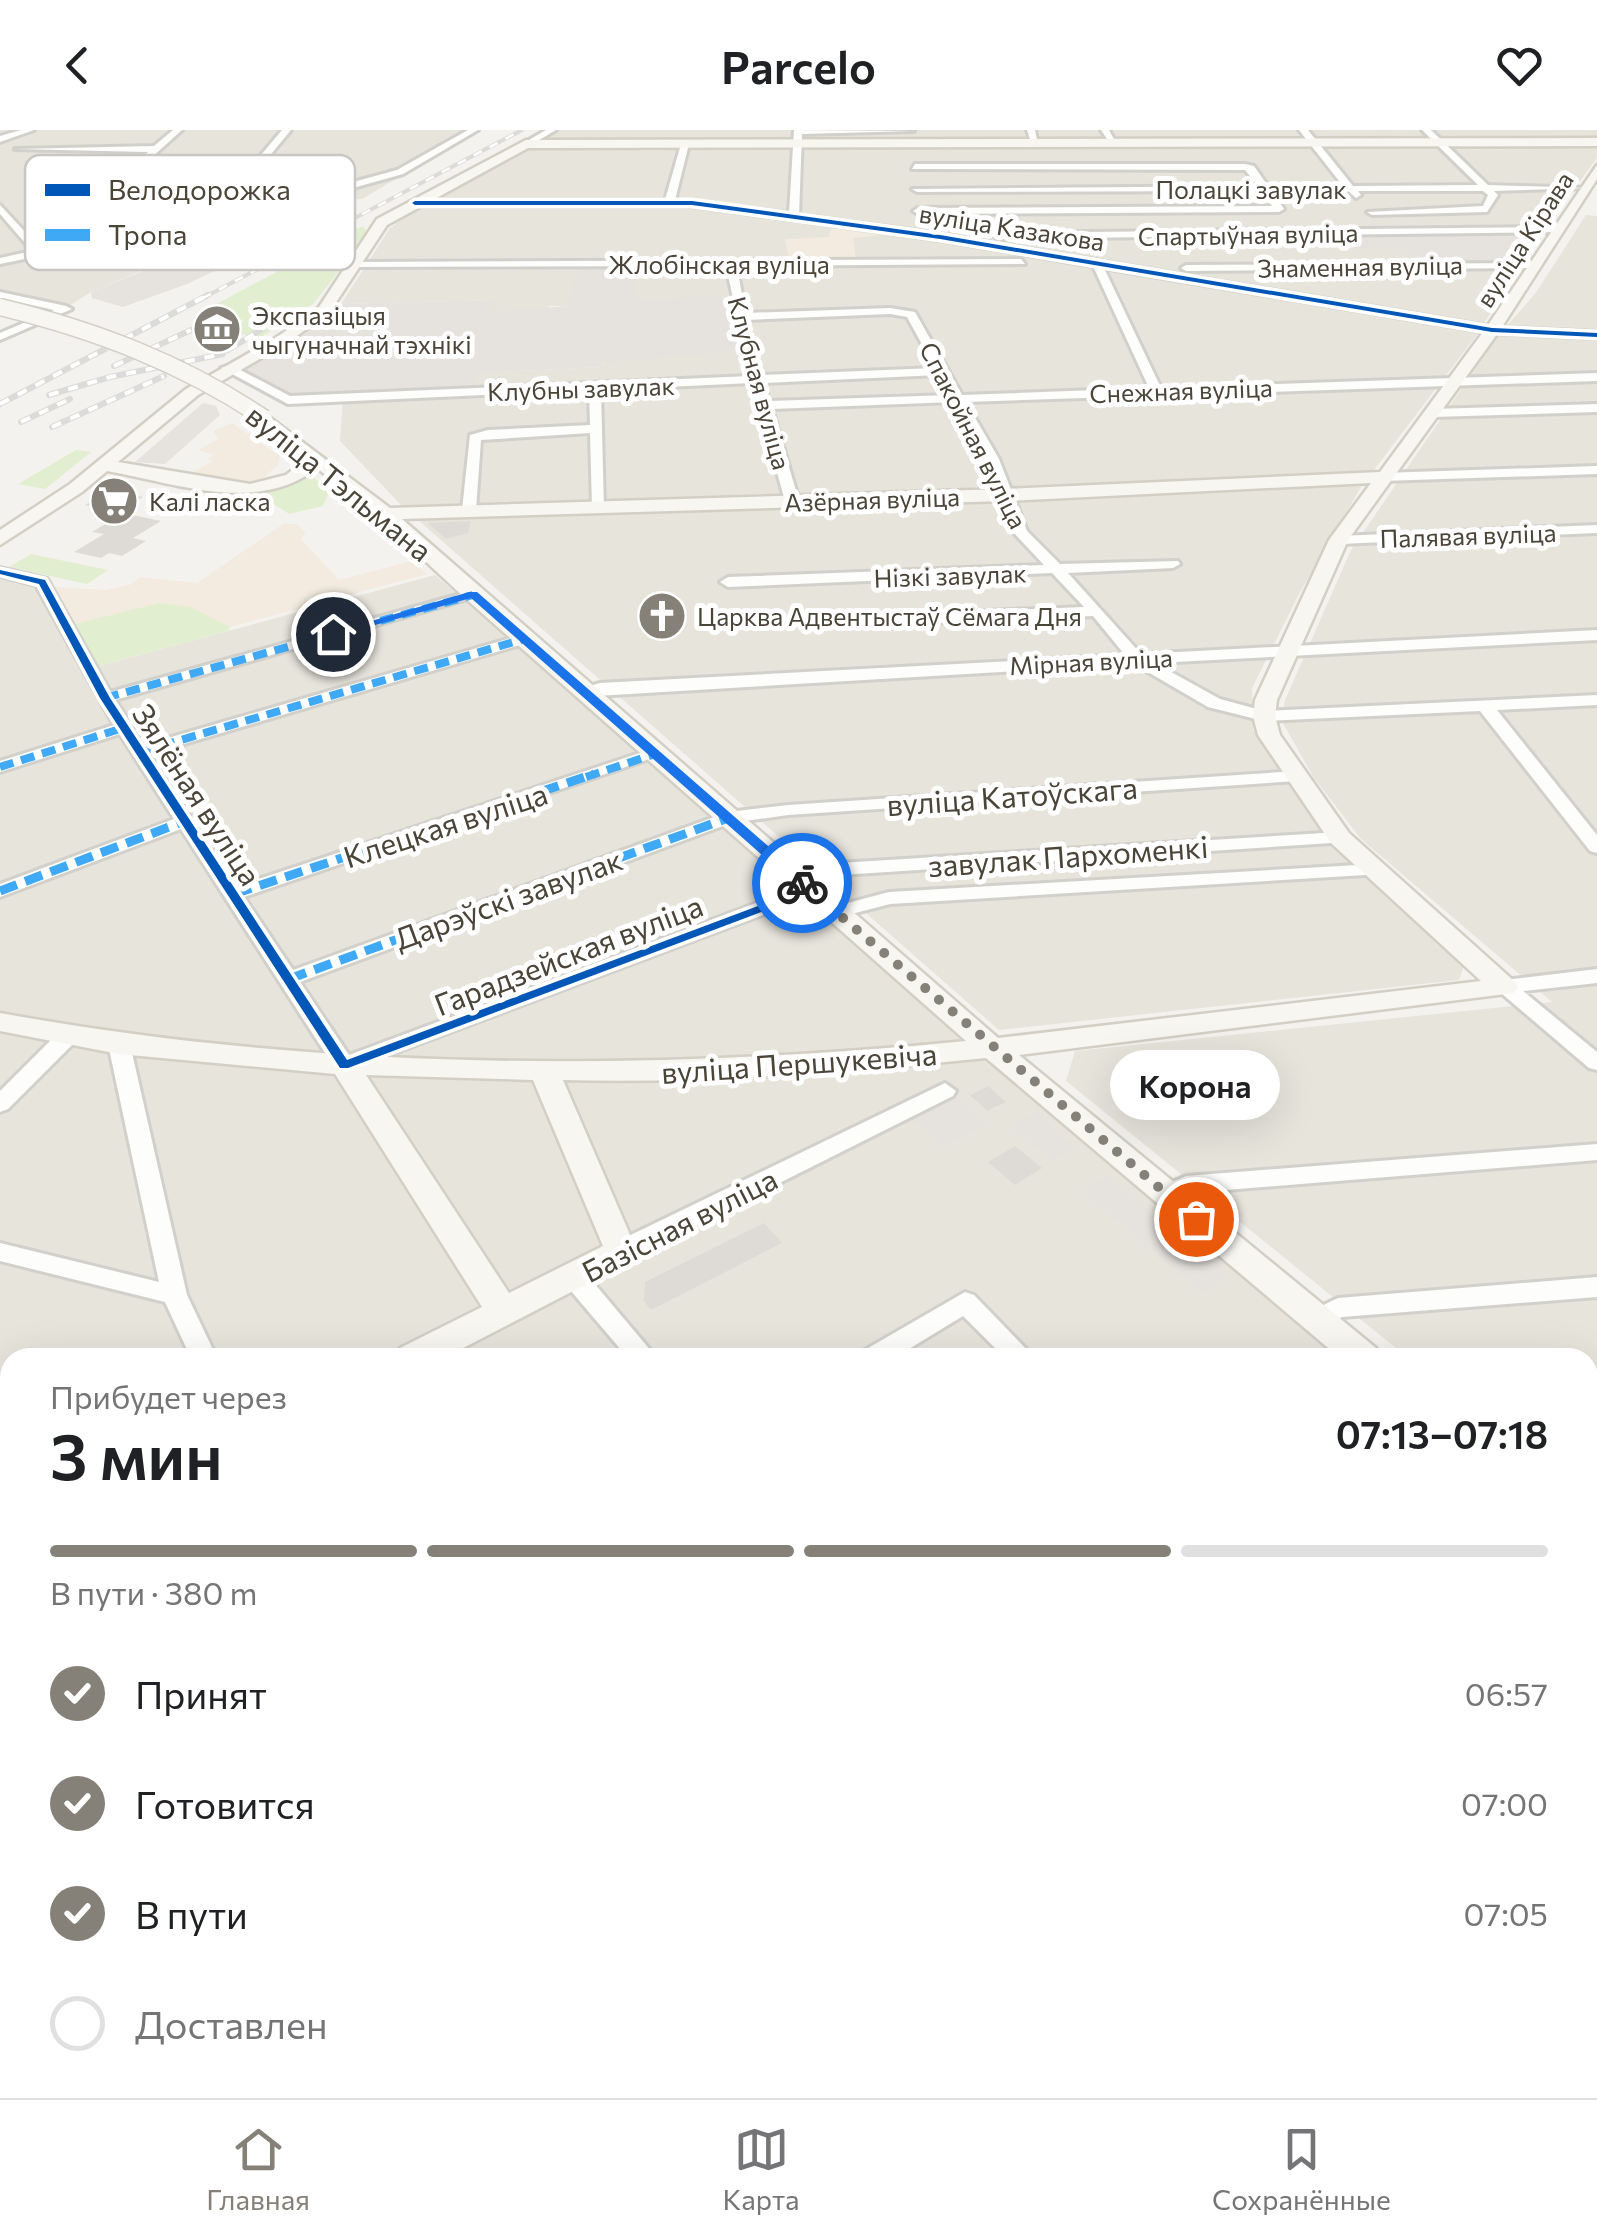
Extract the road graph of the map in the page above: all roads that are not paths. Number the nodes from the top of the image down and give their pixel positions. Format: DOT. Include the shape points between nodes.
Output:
graph roads {
  1 [pos="30,130"];
  2 [pos="178,130"];
  3 [pos="288,130"];
  4 [pos="474,130"];
  5 [pos="552,130"];
  6 [pos="1105,130"];
  7 [pos="1303,130"];
  8 [pos="1426,130"];
  9 [pos="799,135"];
  10 [pos="911,135"];
  11 [pos="1033,136"];
  12 [pos="0,139"];
  13 [pos="1312,142"];
  14 [pos="1438,142"];
  15 [pos="1597,142"];
  16 [pos="1114,143"];
  17 [pos="526,144"];
  18 [pos="685,144"];
  19 [pos="19,149"];
  20 [pos="156,149"];
  21 [pos="149,155"];
  22 [pos="267,155"];
  23 [pos="915,168"];
  24 [pos="1119,168"];
  25 [pos="1597,168"];
  26 [pos="355,185"];
  27 [pos="1265,188"];
  28 [pos="1350,188"];
  29 [pos="1486,188"];
  30 [pos="1584,188"];
  31 [pos="918,189"];
  32 [pos="1130,189"];
  33 [pos="416,202"];
  34 [pos="669,203"];
  35 [pos="0,208"];
  36 [pos="1140,210"];
  37 [pos="918,211"];
  38 [pos="1372,212"];
  39 [pos="794,217"];
  40 [pos="1556,230"];
  41 [pos="1387,232"];
  42 [pos="919,234"];
  43 [pos="1151,235"];
  44 [pos="25,236"];
  45 [pos="940,237"];
  46 [pos="25,256"];
  47 [pos="0,261"];
  48 [pos="355,263"];
  49 [pos="1091,263"];
  50 [pos="355,265"];
  51 [pos="730,265"];
  52 [pos="1532,265"];
  53 [pos="1128,269"];
  54 [pos="351,270"];
  55 [pos="0,294"];
  56 [pos="0,308"];
  57 [pos="740,318"];
  58 [pos="1492,330"];
  59 [pos="1597,335"];
  60 [pos="0,337"];
  61 [pos="227,368"];
  62 [pos="943,371"];
  63 [pos="1597,377"];
  64 [pos="759,381"];
  65 [pos="1454,381"];
  66 [pos="595,388"];
  67 [pos="1156,390"];
  68 [pos="960,399"];
  69 [pos="766,405"];
  70 [pos="1597,408"];
  71 [pos="1432,413"];
  72 [pos="596,429"];
  73 [pos="314,458"];
  74 [pos="104,465"];
  75 [pos="1597,470"];
  76 [pos="1382,478"];
  77 [pos="1004,495"];
  78 [pos="792,501"];
  79 [pos="599,506"];
  80 [pos="469,510"];
  81 [pos="386,514"];
  82 [pos="1597,530"];
  83 [pos="0,539"];
  84 [pos="1339,540"];
  85 [pos="1173,564"];
  86 [pos="1060,570"];
  87 [pos="0,572"];
  88 [pos="728,582"];
  89 [pos="473,594"];
  90 [pos="1097,611"];
  91 [pos="865,621"];
  92 [pos="1597,635"];
  93 [pos="524,639"];
  94 [pos="1290,650"];
  95 [pos="1136,659"];
  96 [pos="585,693"];
  97 [pos="105,698"];
  98 [pos="1597,700"];
  99 [pos="1484,704"];
  100 [pos="1264,716"];
  101 [pos="126,727"];
  102 [pos="140,752"];
  103 [pos="655,754"];
  104 [pos="0,767"];
  105 [pos="1297,776"];
  106 [pos="728,818"];
  107 [pos="185,821"];
  108 [pos="1340,838"];
  109 [pos="1597,847"];
  110 [pos="1376,870"];
  111 [pos="803,884"];
  112 [pos="0,891"];
  113 [pos="234,894"];
  114 [pos="836,912"];
  115 [pos="1597,976"];
  116 [pos="288,979"];
  117 [pos="1504,987"];
  118 [pos="0,1022"];
  119 [pos="69,1035"];
  120 [pos="119,1044"];
  121 [pos="992,1048"];
  122 [pos="1597,1063"];
  123 [pos="344,1065"];
  124 [pos="544,1070"];
  125 [pos="945,1091"];
  126 [pos="0,1104"];
  127 [pos="1597,1152"];
  128 [pos="1166,1194"];
  129 [pos="621,1251"];
  130 [pos="0,1252"];
  131 [pos="574,1276"];
  132 [pos="1597,1287"];
  133 [pos="174,1294"];
  134 [pos="503,1312"];
  135 [pos="1318,1320"];
  136 [pos="199,1348"];
  137 [pos="432,1348"];
  138 [pos="635,1348"];
  139 [pos="888,1348"];
  140 [pos="1012,1348"];
  141 [pos="1352,1348"];
  1 -- 12 [label="street"];
  2 -- 20 [label="street"];
  3 -- 22 [label="street"];
  4 -- 26 [label="street" via="400,172"];
  5 -- 17 [label="street"];
  6 -- 16 [label="street"];
  7 -- 13 [label="street"];
  8 -- 14 [label="street"];
  9 -- 10 [label="main road"];
  9 -- 18 [label="main road"];
  9 -- 39 [label="street"];
  10 -- 11 [label="main road"];
  10 -- 23 [label="street"];
  11 -- 16 [label="main road"];
  13 -- 14 [label="main road"];
  13 -- 16 [label="main road"];
  13 -- 28 [label="street"];
  14 -- 15 [label="main road"];
  14 -- 29 [label="street"];
  17 -- 18 [label="main road"];
  17 -- 33 [label="main road"];
  18 -- 34 [label="street"];
  19 -- 20 [label="street"];
  20 -- 21 [label="street"];
  23 -- 24 [label="street"];
  23 -- 31 [label="street"];
  24 -- 27 [label="street" via="1249,167"];
  24 -- 32 [label="street"];
  25 -- 30 [label="main road, вуліца Кірава"];
  27 -- 28 [label="street, Полацкі завулак"];
  27 -- 32 [label="street, Полацкі завулак"];
  27 -- 36 [label="street" via="1278,210"];
  28 -- 29 [label="street, Полацкі завулак"];
  28 -- 38 [label="street"];
  29 -- 30 [label="street, Полацкі завулак"];
  29 -- 38 [label="street" via="1494,196 1482,211"];
  30 -- 40 [label="main road, вуліца Кірава"];
  31 -- 32 [label="street, Полацкі завулак"];
  31 -- 37 [label="street"];
  32 -- 36 [label="street"];
  33 -- 34 [label="street, вуліца Казакова"];
  33 -- 48 [label="main road" via="382,222"];
  34 -- 39 [label="street, вуліца Казакова"];
  35 -- 44 [label="street"];
  36 -- 37 [label="street"];
  36 -- 43 [label="street"];
  37 -- 42 [label="street"];
  38 -- 41 [label="street"];
  39 -- 42 [label="street, вуліца Казакова"];
  40 -- 41 [label="street, Спартыўная вуліца"];
  40 -- 52 [label="main road, вуліца Кірава"];
  41 -- 43 [label="street, Спартыўная вуліца"];
  42 -- 45 [label="street, вуліца Казакова"];
  43 -- 45 [label="street, Спартыўная вуліца"];
  45 -- 49 [label="street, вуліца Казакова"];
  46 -- 47 [label="street"];
  49 -- 51 [label="street, Жлобінская вуліца"];
  49 -- 53 [label="street, вуліца Казакова"];
  49 -- 67 [label="street"];
  50 -- 51 [label="street, Жлобінская вуліца"];
  51 -- 57 [label="street, Клубная вуліца"];
  52 -- 53 [label="street, Знаменная вуліца"];
  52 -- 58 [label="main road, вуліца Кірава"];
  53 -- 58 [label="street, вуліца Казакова"];
  54 -- 61 [label="main road" via="324,310"];
  55 -- 60 [label="street" via="66,309"];
  56 -- 73 [label="main road, вуліца Тэльмана, bridge" via="78,326 158,356 232,395"];
  57 -- 62 [label="street, Спакойная вуліца" via="911,314"];
  57 -- 64 [label="street, Клубная вуліца"];
  58 -- 59 [label="street, вуліца Казакова"];
  58 -- 65 [label="main road, вуліца Кірава"];
  61 -- 66 [label="street, Клубны завулак" via="288,400"];
  61 -- 74 [label="main road"];
  62 -- 64 [label="street, Клубны завулак"];
  62 -- 68 [label="street, Спакойная вуліца"];
  63 -- 65 [label="street, Снежная вуліца"];
  64 -- 66 [label="street, Клубны завулак"];
  64 -- 69 [label="street, Клубная вуліца"];
  65 -- 67 [label="street, Снежная вуліца"];
  65 -- 71 [label="main road, вуліца Кірава"];
  66 -- 72 [label="street"];
  67 -- 68 [label="street, Снежная вуліца"];
  68 -- 69 [label="street, Снежная вуліца"];
  68 -- 77 [label="street, Спакойная вуліца"];
  69 -- 78 [label="street, Клубная вуліца"];
  70 -- 71 [label="street"];
  71 -- 76 [label="main road, вуліца Кірава"];
  72 -- 79 [label="street"];
  72 -- 80 [label="street" via="475,438"];
  73 -- 74 [label="main road" via="292,479 250,490"];
  73 -- 81 [label="main road, вуліца Тэльмана"];
  74 -- 83 [label="main road"];
  75 -- 76 [label="street, Азёрная вуліца"];
  76 -- 77 [label="main road, Азёрная вуліца"];
  76 -- 84 [label="main road, вуліца Кірава"];
  77 -- 78 [label="main road, Азёрная вуліца"];
  77 -- 86 [label="street, Спакойная вуліца" via="1020,532"];
  78 -- 79 [label="main road, Азёрная вуліца"];
  79 -- 80 [label="main road, Азёрная вуліца"];
  80 -- 81 [label="main road, Азёрная вуліца"];
  81 -- 89 [label="main road, вуліца Тэльмана"];
  82 -- 84 [label="street, Палявая вуліца"];
  84 -- 94 [label="main road, вуліца Кірава"];
  85 -- 86 [label="street, Нізкі завулак"];
  86 -- 88 [label="street, Нізкі завулак"];
  86 -- 90 [label="street, Спакойная вуліца"];
  87 -- 97 [label="street, Зялёная вуліца" via="42,582"];
  89 -- 93 [label="main road, вуліца Тэльмана"];
  89 -- 97 [label="street"];
  90 -- 91 [label="street"];
  90 -- 95 [label="street, Спакойная вуліца"];
  92 -- 94 [label="street, Мірная вуліца"];
  93 -- 96 [label="main road, вуліца Тэльмана"];
  93 -- 102 [label="street"];
  94 -- 95 [label="street, Мірная вуліца"];
  94 -- 100 [label="main road, вуліца Кірава"];
  95 -- 96 [label="street, Мірная вуліца"];
  95 -- 100 [label="street, Спакойная вуліца" via="1214,703"];
  96 -- 103 [label="main road, вуліца Тэльмана"];
  97 -- 101 [label="street, Зялёная вуліца"];
  98 -- 99 [label="street"];
  99 -- 100 [label="street"];
  99 -- 109 [label="street"];
  100 -- 105 [label="main road"];
  101 -- 102 [label="street, Зялёная вуліца"];
  101 -- 104 [label="street"];
  102 -- 107 [label="street, Зялёная вуліца"];
  103 -- 106 [label="main road, вуліца Тэльмана"];
  103 -- 113 [label="street, Клецкая вуліца"];
  105 -- 106 [label="street, вуліца Катоўскага"];
  105 -- 108 [label="main road"];
  106 -- 111 [label="main road, вуліца Тэльмана"];
  106 -- 116 [label="street, Дарэўскі завулак"];
  107 -- 112 [label="street"];
  107 -- 113 [label="street, Зялёная вуліца"];
  108 -- 110 [label="main road"];
  108 -- 111 [label="street, завулак Пархоменкі" via="823,870"];
  110 -- 114 [label="street" via="889,898"];
  110 -- 117 [label="main road"];
  111 -- 114 [label="main road, вуліца Тэльмана"];
  111 -- 123 [label="street, Гарадзейская вуліца"];
  113 -- 116 [label="street, Зялёная вуліца"];
  114 -- 121 [label="main road, вуліца Тэльмана"];
  115 -- 117 [label="street, вуліца Першукевіча"];
  116 -- 123 [label="street, Зялёная вуліца"];
  117 -- 121 [label="main road, вуліца Першукевіча"];
  117 -- 122 [label="street"];
  118 -- 119 [label="main road, вуліца Першукевіча"];
  119 -- 120 [label="main road, вуліца Першукевіча"];
  119 -- 126 [label="street"];
  120 -- 123 [label="main road, вуліца Першукевіча"];
  120 -- 133 [label="street"];
  121 -- 124 [label="main road, вуліца Першукевіча" via="658,1073"];
  121 -- 128 [label="main road, вуліца Тэльмана"];
  123 -- 124 [label="main road, вуліца Першукевіча"];
  123 -- 134 [label="main road, Зялёная вуліца"];
  124 -- 129 [label="main road"];
  125 -- 129 [label="street, Базісная вуліца"];
  127 -- 128 [label="street" via="1186,1185"];
  128 -- 135 [label="main road, вуліца Тэльмана"];
  129 -- 131 [label="main road, Базісная вуліца"];
  130 -- 133 [label="street"];
  131 -- 134 [label="main road, Базісная вуліца"];
  131 -- 138 [label="street"];
  132 -- 135 [label="street" via="1338,1308"];
  133 -- 136 [label="street"];
  134 -- 137 [label="main road, Базісная вуліца"];
  135 -- 141 [label="main road, вуліца Тэльмана"];
  139 -- 140 [label="street" via="964,1302"];
}
